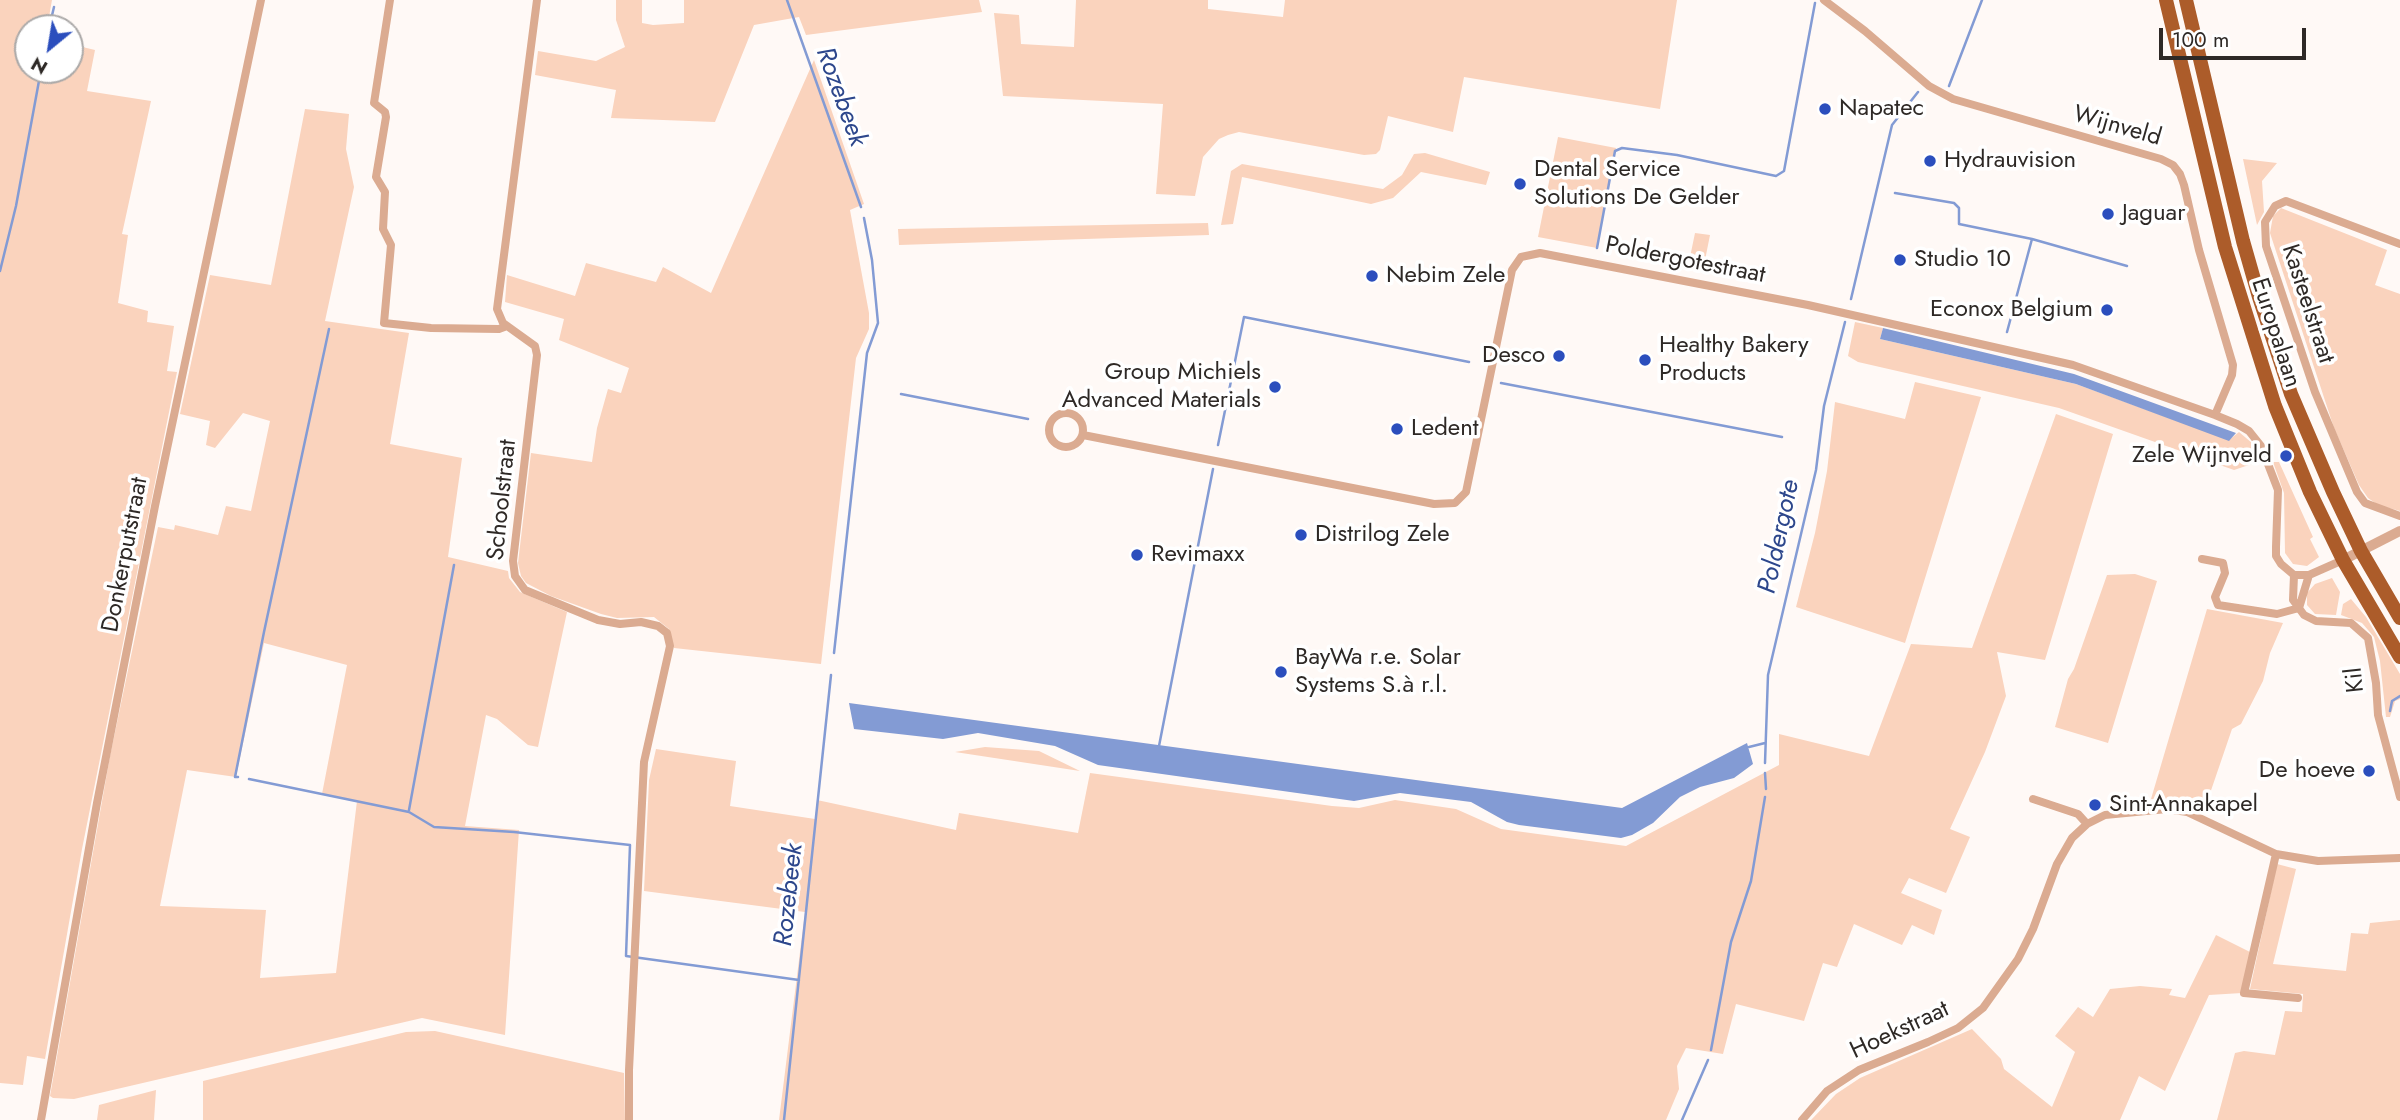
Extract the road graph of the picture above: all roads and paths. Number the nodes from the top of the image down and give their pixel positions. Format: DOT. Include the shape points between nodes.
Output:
graph roads {
  1 [pos="261,0"];
  2 [pos="390,0"];
  3 [pos="537,0"];
  4 [pos="1824,0"];
  5 [pos="2166,0"];
  6 [pos="2186,0"];
  7 [pos="2400,244"];
  8 [pos="507,326"];
  9 [pos="2215,415"];
  10 [pos="1083,435"];
  11 [pos="2400,516"];
  12 [pos="2400,531"];
  13 [pos="2361,551"];
  14 [pos="2202,559"];
  15 [pos="2343,560"];
  16 [pos="2294,575"];
  17 [pos="2309,575"];
  18 [pos="2299,607"];
  19 [pos="2400,618"];
  20 [pos="2400,657"];
  21 [pos="2400,797"];
  22 [pos="2033,799"];
  23 [pos="2087,824"];
  24 [pos="2276,854"];
  25 [pos="2400,858"];
  26 [pos="2298,998"];
  27 [pos="41,1120"];
  28 [pos="629,1120"];
  29 [pos="1802,1120"];
  1 -- 27 [label="street, Donkerputstraat" via="155,506"];
  2 -- 8 [label="street" via="374,103 386,117 376,177 385,192 383,229 391,245 384,323 431,328"];
  3 -- 8 [label="street" via="497,309"];
  4 -- 9 [label="street, Wijnveld" via="1929,86 1953,99 2173,165 2184,186 2233,365"];
  5 -- 15 [label="highway, Europalaan" via="2225,247 2258,356 2295,457"];
  6 -- 13 [label="highway, Europalaan" via="2259,297 2291,394"];
  7 -- 11 [label="street, Kasteelstraat" via="2286,201 2275,206 2265,222 2266,246 2315,392 2357,492 2365,503"];
  8 -- 28 [label="street, Schoolstraat" via="535,346 537,355 515,576 525,590 598,620 658,626 667,634 670,646 644,762"];
  9 -- 10 [label="street, Poldergotestraat" via="2073,365 1808,304 1531,253 1521,257 1512,270 1465,492 1455,503 1434,504"];
  9 -- 16 [label="street, Poldergotestraat" via="2249,431 2261,446 2278,490 2276,556"];
  10 -- 10 [label="street, Poldergotestraat" via="1082,423 1074,415 1063,413 1050,424 1051,438 1063,447 1079,442"];
  12 -- 13 [label="street"];
  13 -- 15 [label="street"];
  13 -- 19 [label="highway, Europalaan"];
  14 -- 18 [label="street" via="2223,563 2225,573 2215,597 2218,605 2277,614"];
  15 -- 17 [label="street"];
  15 -- 20 [label="highway, Europalaan"];
  16 -- 17 [label="street"];
  16 -- 18 [label="street" via="2293,600"];
  17 -- 18 [label="street"];
  18 -- 21 [label="street, Kil" via="2316,621 2351,623 2368,638 2378,715"];
  22 -- 23 [label="street" via="2078,814"];
  23 -- 24 [label="street" via="2133,811 2187,812"];
  23 -- 29 [label="street, Hoekstraat" via="2072,838 2057,864 2018,959 1983,1008 1948,1033 1859,1070 1827,1091"];
  24 -- 25 [label="street" via="2318,861"];
  24 -- 26 [label="street" via="2244,992"];
}
